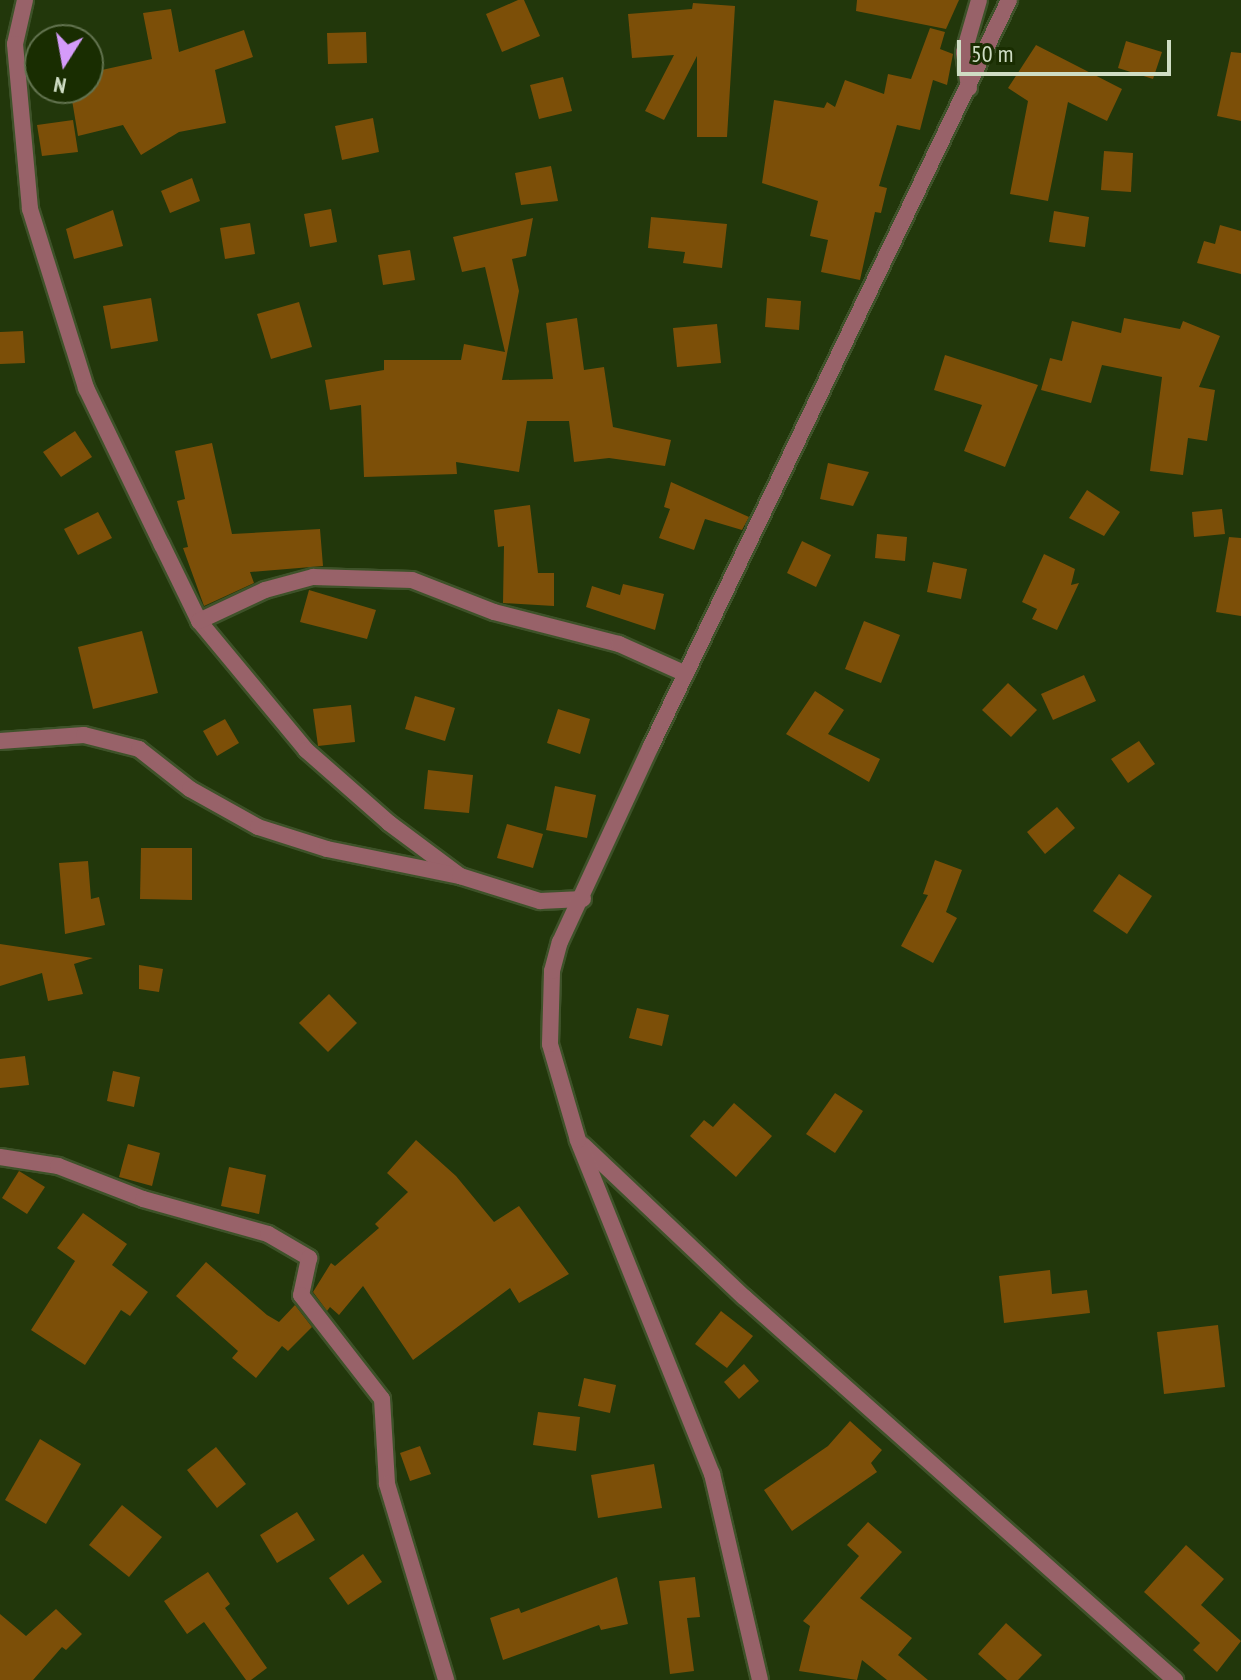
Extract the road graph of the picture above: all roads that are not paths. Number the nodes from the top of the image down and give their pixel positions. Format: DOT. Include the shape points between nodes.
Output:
graph roads {
  1 [pos="25,0"];
  2 [pos="979,0"];
  3 [pos="1009,0"];
  4 [pos="969,88"];
  5 [pos="199,621"];
  6 [pos="686,674"];
  7 [pos="0,741"];
  8 [pos="460,876"];
  9 [pos="583,899"];
  10 [pos="578,1140"];
  11 [pos="0,1157"];
  12 [pos="446,1680"];
  13 [pos="760,1680"];
  14 [pos="1175,1680"];
  1 -- 5 [label="street" via="15,44 30,209 41,250 86,388"];
  2 -- 4 [label="street" via="964,52"];
  3 -- 4 [label="street"];
  4 -- 6 [label="street"];
  5 -- 6 [label="street" via="265,590 313,577 412,580 494,612 619,644"];
  5 -- 8 [label="street" via="306,750"];
  6 -- 9 [label="street"];
  7 -- 8 [label="street" via="84,735 139,749 190,789 258,827 327,849"];
  8 -- 9 [label="street" via="540,901"];
  9 -- 10 [label="street" via="560,942 552,971 550,1044"];
  10 -- 13 [label="street" via="712,1474"];
  10 -- 14 [label="street" via="744,1297"];
  11 -- 12 [label="street" via="58,1166 143,1199 268,1234 309,1258 301,1295 382,1399 387,1484"];
}
